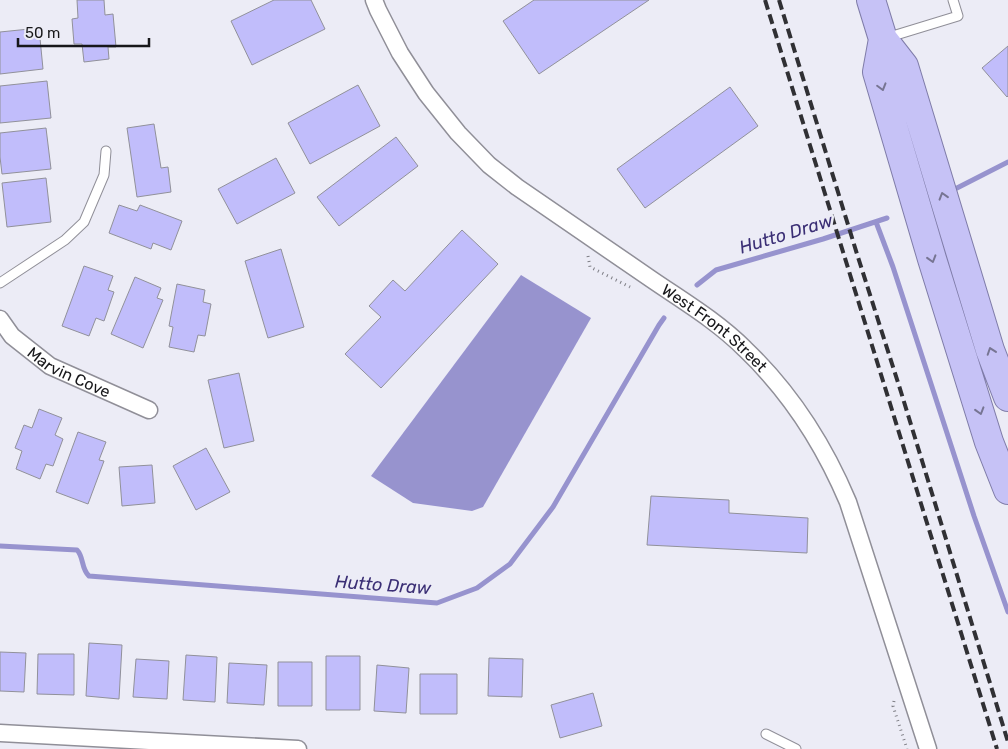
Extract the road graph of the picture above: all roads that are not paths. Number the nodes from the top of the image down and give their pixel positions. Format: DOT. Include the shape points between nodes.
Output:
graph roads {
  1 [pos="374,0"];
  2 [pos="871,0"];
  3 [pos="953,0"];
  4 [pos="883,39"];
  5 [pos="106,151"];
  6 [pos="0,283"];
  7 [pos="0,319"];
  8 [pos="1008,397"];
  9 [pos="148,410"];
  10 [pos="1008,490"];
  11 [pos="0,733"];
  12 [pos="766,734"];
  13 [pos="298,749"];
  14 [pos="796,749"];
  15 [pos="928,749"];
  1 -- 15 [label="street, West Front Street" via="400,52 426,93 489,165 710,318 745,348 800,413 825,453 848,502"];
  2 -- 4 [label="highway"];
  3 -- 4 [label="lane" via="958,16"];
  8 -- 4 [label="highway, one-way" via="990,350 904,66"];
  4 -- 10 [label="highway, one-way" via="877,72 940,286"];
  5 -- 6 [label="lane" via="104,175 84,222 65,240"];
  7 -- 9 [label="street, Marvin Cove" via="12,336 50,366"];
  11 -- 13 [label="street"];
  12 -- 14 [label="lane"];
}
